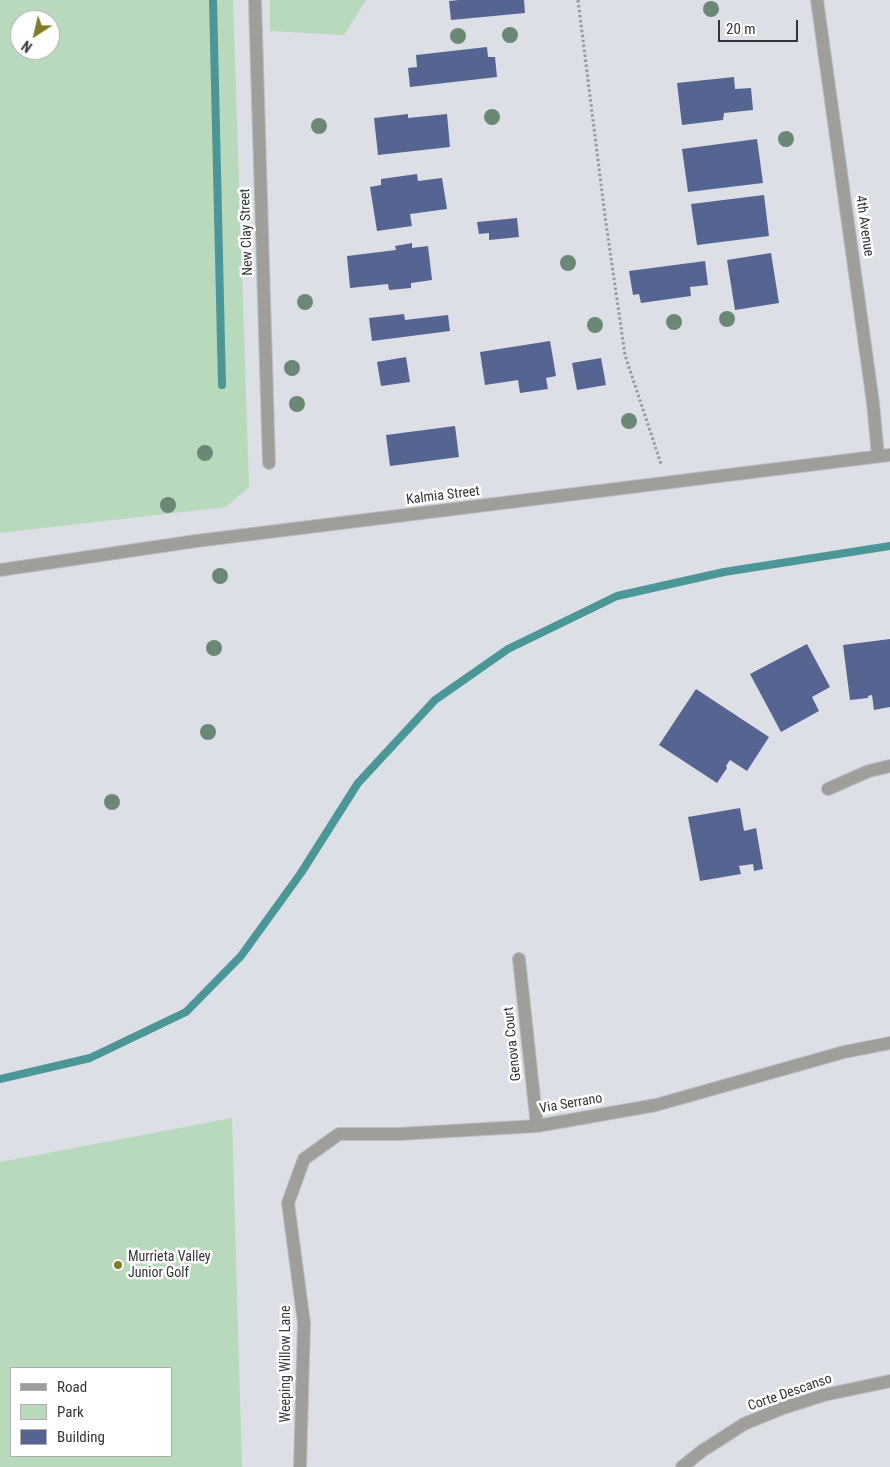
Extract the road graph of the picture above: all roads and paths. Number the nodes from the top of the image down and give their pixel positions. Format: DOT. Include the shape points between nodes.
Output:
graph roads {
  1 [pos="255,0"];
  2 [pos="578,0"];
  3 [pos="817,0"];
  4 [pos="884,455"];
  5 [pos="269,463"];
  6 [pos="667,484"];
  7 [pos="0,570"];
  8 [pos="890,766"];
  9 [pos="828,789"];
  10 [pos="519,959"];
  11 [pos="890,1043"];
  12 [pos="537,1126"];
  13 [pos="288,1202"];
  14 [pos="890,1381"];
  15 [pos="300,1467"];
  16 [pos="682,1467"];
  1 -- 5 [label="street, New Clay Street"];
  2 -- 6 [label="path" via="626,355"];
  3 -- 4 [label="street, 4th Avenue" via="873,403"];
  4 -- 6 [label="street, Kalmia Street"];
  6 -- 7 [label="street, Kalmia Street" via="196,541"];
  8 -- 9 [label="street" via="869,771"];
  10 -- 12 [label="street, Genova Court"];
  11 -- 12 [label="street, Via Serrano" via="834,1055 656,1105"];
  12 -- 13 [label="street, Via Serrano" via="338,1134 304,1159"];
  13 -- 15 [label="street, Weeping Willow Lane" via="304,1323"];
  14 -- 16 [label="street, Corte Descanso" via="824,1395 744,1424"];
}
